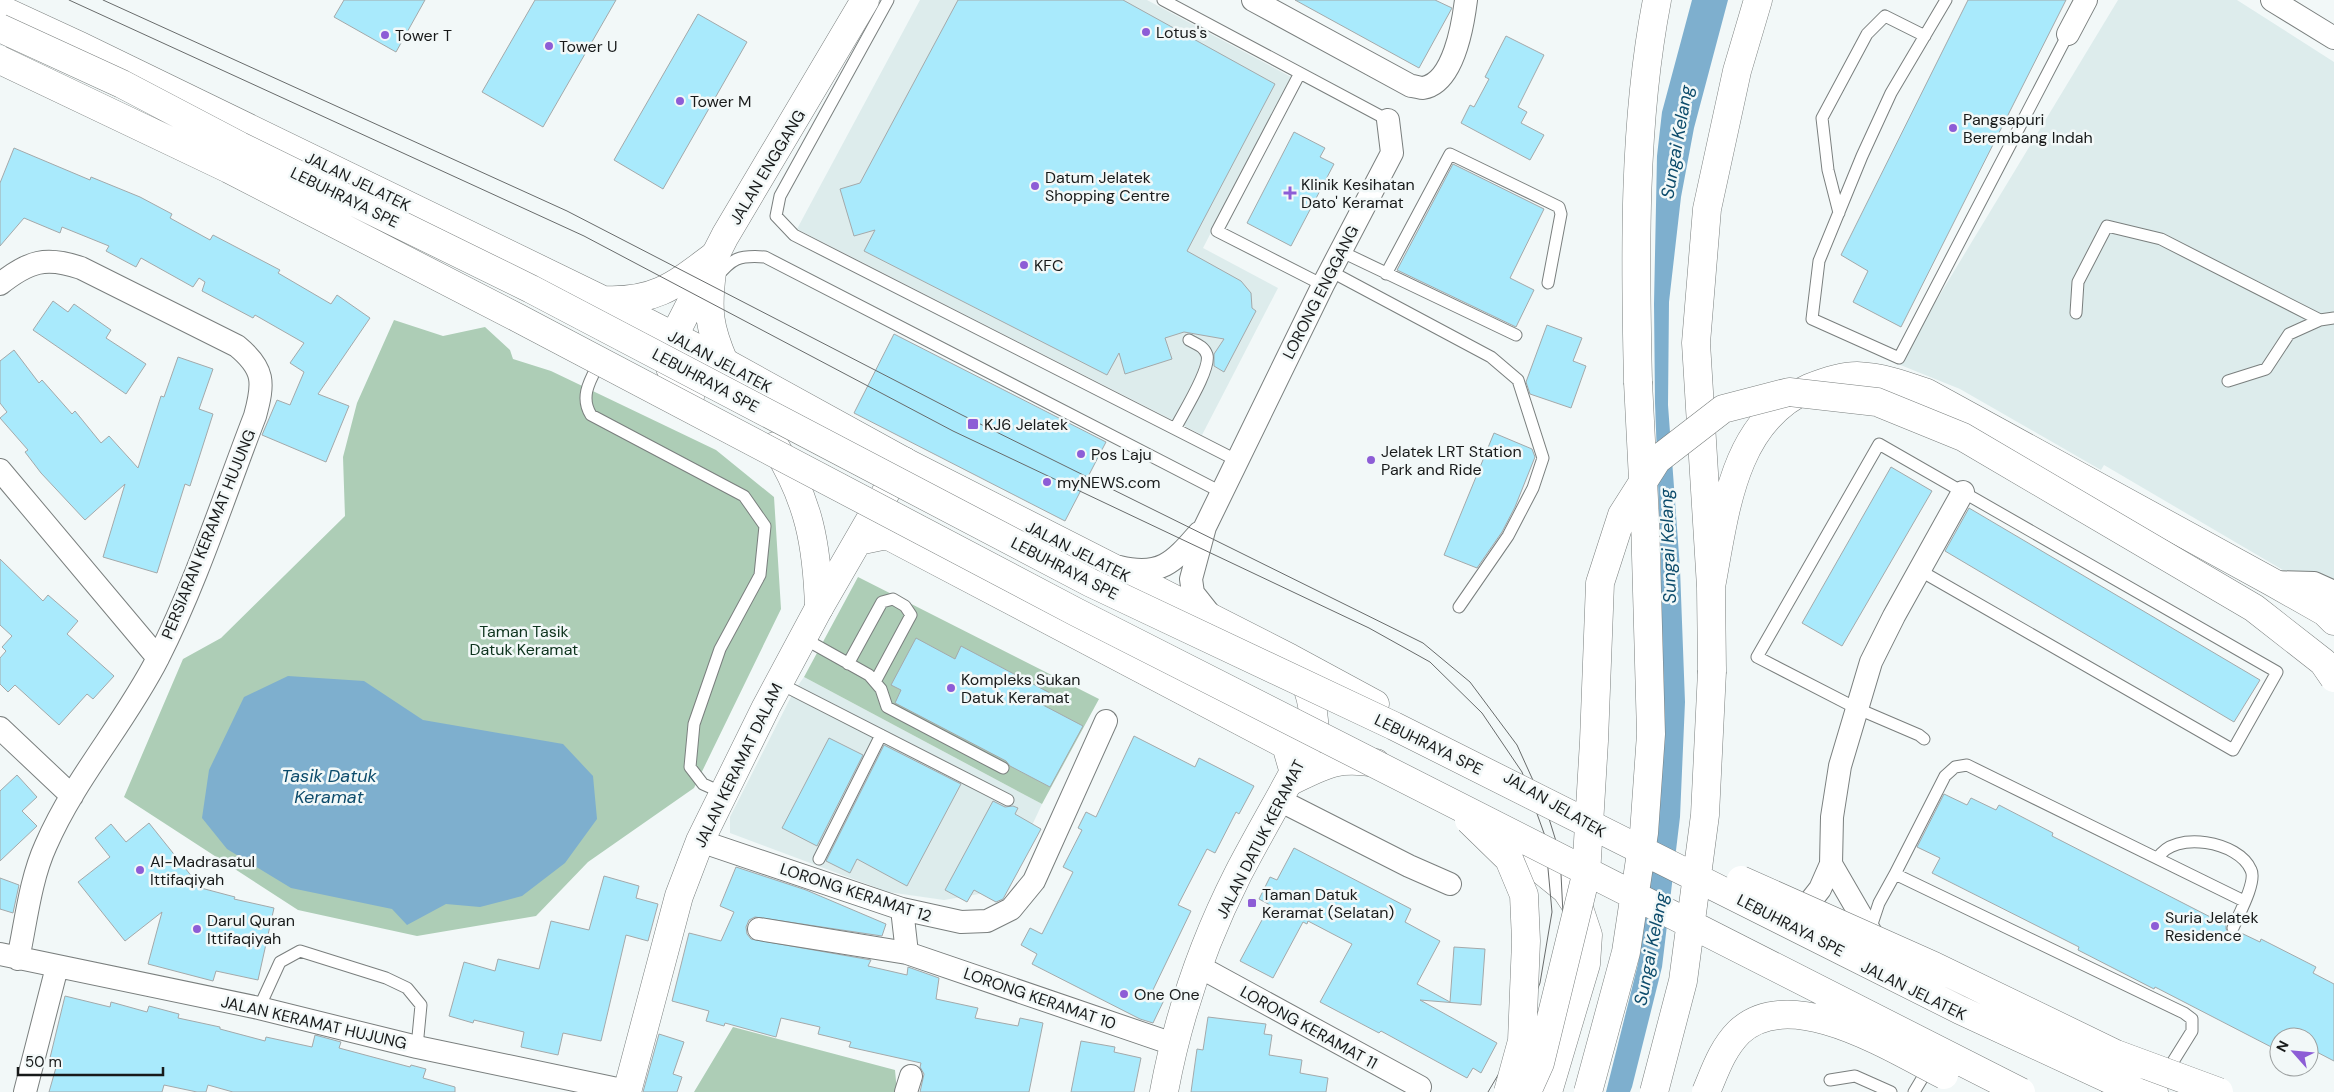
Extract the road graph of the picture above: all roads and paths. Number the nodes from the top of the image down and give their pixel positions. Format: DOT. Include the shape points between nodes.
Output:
graph roads {
  1 [pos="865,0"];
  2 [pos="888,0"];
  3 [pos="1164,0"];
  4 [pos="1253,0"];
  5 [pos="1466,0"];
  6 [pos="1658,0"];
  7 [pos="1758,0"];
  8 [pos="1946,0"];
  9 [pos="2086,0"];
  10 [pos="2272,0"];
  11 [pos="0,10"];
  12 [pos="0,28"];
  13 [pos="2068,34"];
  14 [pos="1925,36"];
  15 [pos="2334,38"];
  16 [pos="0,60"];
  17 [pos="0,69"];
  18 [pos="1300,72"];
  19 [pos="1388,120"];
  20 [pos="1838,213"];
  21 [pos="1340,251"];
  22 [pos="714,256"];
  23 [pos="1386,274"];
  24 [pos="1326,278"];
  25 [pos="1548,283"];
  26 [pos="0,284"];
  27 [pos="710,285"];
  28 [pos="603,300"];
  29 [pos="2076,313"];
  30 [pos="2334,318"];
  31 [pos="2320,320"];
  32 [pos="1516,335"];
  33 [pos="674,336"];
  34 [pos="1189,340"];
  35 [pos="604,354"];
  36 [pos="724,362"];
  37 [pos="2228,381"];
  38 [pos="690,397"];
  39 [pos="1176,427"];
  40 [pos="769,436"];
  41 [pos="1236,460"];
  42 [pos="904,461"];
  43 [pos="0,470"];
  44 [pos="1220,492"];
  45 [pos="1963,492"];
  46 [pos="881,500"];
  47 [pos="1205,526"];
  48 [pos="858,541"];
  49 [pos="1101,562"];
  50 [pos="1919,570"];
  51 [pos="2272,582"];
  52 [pos="1712,587"];
  53 [pos="2334,592"];
  54 [pos="1459,607"];
  55 [pos="819,608"];
  56 [pos="1076,612"];
  57 [pos="1216,621"];
  58 [pos="2334,621"];
  59 [pos="803,638"];
  60 [pos="158,658"];
  61 [pos="1290,658"];
  62 [pos="848,664"];
  63 [pos="2334,678"];
  64 [pos="875,682"];
  65 [pos="779,683"];
  66 [pos="1856,708"];
  67 [pos="1106,721"];
  68 [pos="1394,726"];
  69 [pos="0,728"];
  70 [pos="1315,731"];
  71 [pos="881,735"];
  72 [pos="1924,739"];
  73 [pos="1380,764"];
  74 [pos="1003,768"];
  75 [pos="1288,785"];
  76 [pos="723,793"];
  77 [pos="72,796"];
  78 [pos="1008,800"];
  79 [pos="1489,827"];
  80 [pos="700,841"];
  81 [pos="2158,858"];
  82 [pos="819,859"];
  83 [pos="1831,864"];
  84 [pos="1895,874"];
  85 [pos="1450,884"];
  86 [pos="2244,901"];
  87 [pos="902,909"];
  88 [pos="1778,922"];
  89 [pos="2233,928"];
  90 [pos="759,929"];
  91 [pos="1870,932"];
  92 [pos="907,953"];
  93 [pos="9,957"];
  94 [pos="1198,966"];
  95 [pos="57,967"];
  96 [pos="1906,987"];
  97 [pos="259,1008"];
  98 [pos="2194,1008"];
  99 [pos="2192,1020"];
  100 [pos="1901,1038"];
  101 [pos="1173,1044"];
  102 [pos="417,1047"];
  103 [pos="1935,1057"];
  104 [pos="1830,1080"];
  105 [pos="1420,1087"];
  106 [pos="2132,1089"];
  107 [pos="627,1091"];
  108 [pos="25,1092"];
  109 [pos="1164,1092"];
  110 [pos="1508,1092"];
  111 [pos="1527,1092"];
  112 [pos="1548,1092"];
  113 [pos="1588,1092"];
  114 [pos="1654,1092"];
  115 [pos="1698,1092"];
  116 [pos="1706,1092"];
  117 [pos="1890,1092"];
  118 [pos="1914,1092"];
  119 [pos="1980,1092"];
  120 [pos="2006,1092"];
  121 [pos="2021,1092"];
  122 [pos="2154,1092"];
  123 [pos="2219,1092"];
  1 -- 22 [label="main road, JALAN ENGGANG"];
  2 -- 39 [label="lane" via="780,196 776,216 794,235"];
  3 -- 18 [label="lane, LORONG ENGGANG"];
  4 -- 5 [label="street" via="1411,86 1423,88 1434,83 1449,68"];
  6 -- 113 [label="main road, bridge" via="1649,46 1641,145 1636,293 1651,734 1644,833 1626,952"];
  7 -- 52 [label="main road" via="1737,71 1707,209 1696,343"];
  8 -- 14 [label="lane"];
  9 -- 13 [label="street"];
  10 -- 15 [label="street"];
  11 -- 28 [label="main road, JALAN JELATEK"];
  12 -- 68 [label="main road, LEBUHRAYA SPE, bridge" via="122,84 240,146 531,289 1091,583"];
  13 -- 20 [label="lane" via="1899,358 1812,319 1819,261"];
  14 -- 20 [label="lane" via="1891,93"];
  14 -- 20 [label="lane" via="1885,16 1867,34 1822,118 1828,170"];
  16 -- 56 [label="main road, LEBUHRAYA SPE, bridge" via="308,210"];
  17 -- 35 [label="main road"];
  18 -- 19 [label="lane, LORONG ENGGANG"];
  18 -- 24 [label="lane" via="1217,231"];
  19 -- 21 [label="street, LORONG ENGGANG" via="1392,153"];
  21 -- 23 [label="lane"];
  21 -- 24 [label="street, LORONG ENGGANG"];
  22 -- 27 [label="main road"];
  22 -- 28 [label="main road" via="650,297"];
  22 -- 33 [label="main road, JALAN ENGGANG"];
  23 -- 25 [label="lane" via="1450,154 1559,207 1561,214"];
  23 -- 32 [label="lane"];
  24 -- 41 [label="street, LORONG ENGGANG"];
  24 -- 54 [label="lane" via="1492,357 1518,380 1543,458 1533,488 1508,536"];
  26 -- 60 [label="street, PERSIARAN KERAMAT HUJUNG" via="22,268 42,261 62,261 237,346 252,359 260,376 261,396 255,416 181,608"];
  27 -- 36 [label="main road" via="710,326"];
  27 -- 44 [label="lane" via="726,265 744,255 765,257"];
  28 -- 33 [label="main road, JALAN JELATEK"];
  29 -- 31 [label="lane" via="2078,282 2107,226 2161,239"];
  30 -- 31 [label="lane"];
  31 -- 37 [label="lane" via="2289,334 2266,369"];
  33 -- 36 [label="main road, JALAN JELATEK"];
  33 -- 38 [label="main road, JALAN ENGGANG" via="667,356 669,369"];
  34 -- 39 [label="lane" via="1202,347 1207,356 1206,368"];
  35 -- 38 [label="main road"];
  35 -- 76 [label="lane" via="585,396 585,406 591,415 744,496 765,526 760,575 720,649 694,724 690,768 703,784"];
  36 -- 42 [label="main road, JALAN JELATEK"];
  38 -- 40 [label="main road"];
  39 -- 41 [label="lane"];
  40 -- 46 [label="main road"];
  40 -- 55 [label="main road" via="799,490 810,520"];
  41 -- 44 [label="street, LORONG ENGGANG"];
  42 -- 46 [label="main road, JALAN KERAMAT DALAM"];
  42 -- 49 [label="main road, JALAN JELATEK"];
  43 -- 60 [label="street"];
  44 -- 47 [label="street, LORONG ENGGANG"];
  45 -- 50 [label="street"];
  45 -- 50 [label="lane" via="2278,672 2233,750"];
  45 -- 66 [label="lane" via="1879,444 1757,657"];
  46 -- 48 [label="main road, JALAN KERAMAT DALAM"];
  46 -- 70 [label="main road"];
  47 -- 49 [label="street, LORONG ENGGANG" via="1167,566 1135,571"];
  47 -- 57 [label="street, LORONG ENGGANG" via="1191,579 1193,593"];
  48 -- 55 [label="main road, JALAN KERAMAT DALAM"];
  48 -- 75 [label="main road" via="887,535 1286,745"];
  49 -- 57 [label="main road, JALAN JELATEK"];
  50 -- 66 [label="street" via="1871,662"];
  51 -- 52 [label="main road, bridge" via="1927,393 1887,380 1855,376 1824,382 1795,394 1773,412 1753,436 1738,465 1726,507"];
  51 -- 53 [label="street" via="2314,583"];
  51 -- 58 [label="main road"];
  52 -- 114 [label="main road, bridge" via="1712,670 1705,815 1683,981"];
  55 -- 59 [label="main road, JALAN KERAMAT DALAM"];
  56 -- 110 [label="main road, bridge" via="1469,820 1509,859 1524,894 1526,941 1522,1041"];
  56 -- 121 [label="main road, LEBUHRAYA SPE, bridge"];
  57 -- 61 [label="main road, JALAN JELATEK"];
  59 -- 62 [label="lane"];
  59 -- 65 [label="main road, JALAN KERAMAT DALAM"];
  60 -- 77 [label="street, PERSIARAN KERAMAT HUJUNG"];
  61 -- 70 [label="main road" via="1306,681 1313,705"];
  61 -- 88 [label="main road, JALAN JELATEK, bridge" via="1466,753 1592,827"];
  62 -- 64 [label="lane"];
  62 -- 64 [label="lane" via="882,602 893,599 905,606 911,615"];
  63 -- 111 [label="main road, bridge" via="2323,662 2254,608 1963,437 1877,402 1809,394 1789,392 1724,409 1657,460 1622,515 1600,582 1586,875 1540,1063"];
  64 -- 74 [label="lane" via="887,707"];
  65 -- 71 [label="lane"];
  65 -- 76 [label="main road, JALAN KERAMAT DALAM"];
  66 -- 72 [label="lane"];
  66 -- 83 [label="street" via="1840,766 1832,816"];
  67 -- 87 [label="street, LORONG KERAMAT 12" via="1034,881 1011,909 987,921 961,922"];
  68 -- 106 [label="main road, LEBUHRAYA SPE, bridge" via="1960,1010"];
  68 -- 123 [label="main road, bridge" via="1934,966 2116,1054"];
  69 -- 77 [label="street"];
  70 -- 73 [label="main road"];
  70 -- 75 [label="main road, JALAN DATUK KERAMAT"];
  71 -- 78 [label="lane"];
  71 -- 82 [label="lane"];
  73 -- 75 [label="main road" via="1340,760"];
  73 -- 79 [label="main road"];
  75 -- 85 [label="street" via="1409,866"];
  75 -- 94 [label="main road, JALAN DATUK KERAMAT" via="1237,875"];
  76 -- 80 [label="main road, JALAN KERAMAT DALAM"];
  77 -- 93 [label="street, PERSIARAN KERAMAT HUJUNG" via="53,829 38,866"];
  79 -- 100 [label="main road, bridge" via="1576,868"];
  79 -- 112 [label="main road" via="1566,890 1580,911 1588,935 1586,964"];
  80 -- 87 [label="street, LORONG KERAMAT 12"];
  80 -- 107 [label="main road, JALAN KERAMAT DALAM" via="679,896"];
  81 -- 84 [label="lane" via="1967,765 1955,767 1945,776"];
  81 -- 86 [label="lane"];
  81 -- 86 [label="lane" via="2162,850 2172,845 2198,841 2215,843 2231,851 2252,870"];
  83 -- 88 [label="street" via="1811,902"];
  83 -- 91 [label="street"];
  84 -- 91 [label="lane"];
  84 -- 99 [label="lane" via="2184,1013"];
  86 -- 89 [label="lane"];
  87 -- 92 [label="street"];
  88 -- 96 [label="main road, JALAN JELATEK"];
  90 -- 92 [label="street, LORONG KERAMAT 10"];
  91 -- 96 [label="street"];
  92 -- 101 [label="street, LORONG KERAMAT 10"];
  93 -- 95 [label="street, JALAN KERAMAT HUJUNG"];
  94 -- 101 [label="main road, JALAN DATUK KERAMAT"];
  94 -- 105 [label="street, LORONG KERAMAT 11"];
  95 -- 97 [label="street, JALAN KERAMAT HUJUNG"];
  95 -- 108 [label="street"];
  96 -- 106 [label="main road, JALAN JELATEK" via="2099,1080"];
  97 -- 102 [label="street, JALAN KERAMAT HUJUNG"];
  97 -- 102 [label="lane" via="280,962 300,951 386,978 407,988 421,1005"];
  98 -- 99 [label="lane"];
  99 -- 106 [label="lane" via="2192,1031 2169,1068"];
  100 -- 103 [label="main road"];
  100 -- 115 [label="main road" via="1824,1010 1794,1003 1772,1006 1754,1014 1724,1040"];
  101 -- 109 [label="main road, JALAN DATUK KERAMAT"];
  102 -- 107 [label="street, JALAN KERAMAT HUJUNG"];
  103 -- 118 [label="lane"];
  103 -- 120 [label="main road"];
  104 -- 117 [label="lane" via="1855,1076"];
  106 -- 122 [label="main road, JALAN JELATEK"];
  116 -- 119 [label="main road, bridge" via="1724,1051 1740,1032 1761,1019 1784,1015 1833,1021"];
}
